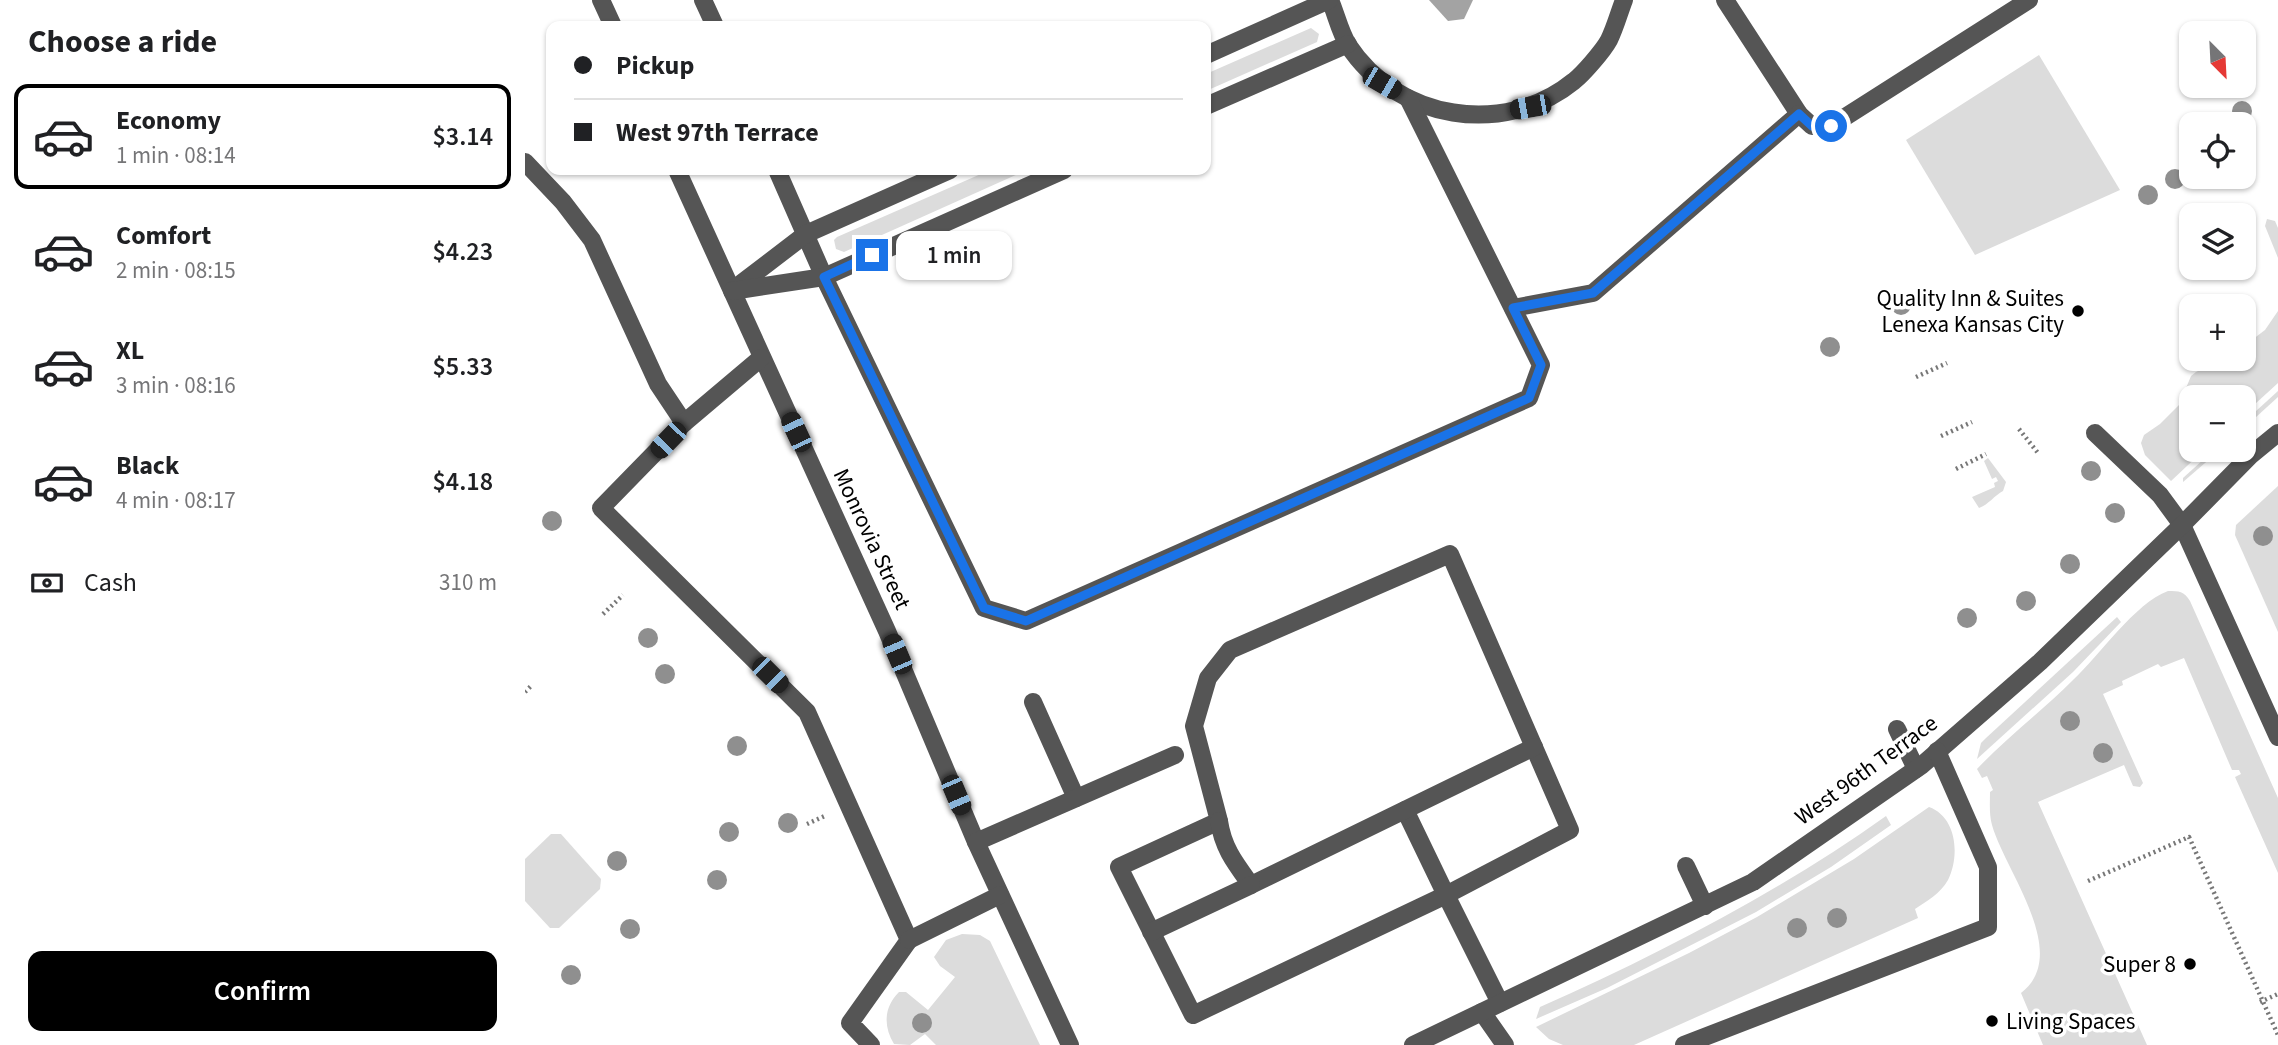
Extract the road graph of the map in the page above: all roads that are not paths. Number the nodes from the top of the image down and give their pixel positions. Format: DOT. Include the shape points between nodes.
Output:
graph roads {
  1 [pos="601,0"];
  2 [pos="703,0"];
  3 [pos="1330,0"];
  4 [pos="1623,0"];
  5 [pos="1725,0"];
  6 [pos="2029,0"];
  7 [pos="611,21"];
  8 [pos="713,21"];
  9 [pos="1348,44"];
  10 [pos="1211,53"];
  11 [pos="1409,98"];
  12 [pos="1211,104"];
  13 [pos="1799,114"];
  14 [pos="525,162"];
  15 [pos="679,175"];
  16 [pos="779,175"];
  17 [pos="939,175"];
  18 [pos="1053,175"];
  19 [pos="806,234"];
  20 [pos="824,277"];
  21 [pos="731,291"];
  22 [pos="1513,308"];
  23 [pos="761,358"];
  24 [pos="684,423"];
  25 [pos="2095,433"];
  26 [pos="2278,433"];
  27 [pos="2182,525"];
  28 [pos="1034,702"];
  29 [pos="1897,729"];
  30 [pos="2278,737"];
  31 [pos="1534,747"];
  32 [pos="1937,751"];
  33 [pos="1175,755"];
  34 [pos="1916,769"];
  35 [pos="1076,798"];
  36 [pos="1405,810"];
  37 [pos="1219,821"];
  38 [pos="976,842"];
  39 [pos="1686,866"];
  40 [pos="1251,885"];
  41 [pos="1000,895"];
  42 [pos="1446,895"];
  43 [pos="1705,906"];
  44 [pos="1151,932"];
  45 [pos="909,940"];
  46 [pos="1500,1003"];
  47 [pos="1482,1012"];
  48 [pos="871,1045"];
  49 [pos="1070,1045"];
  50 [pos="1413,1045"];
  51 [pos="1505,1045"];
  52 [pos="1684,1045"];
  1 -- 7 [label="street"];
  2 -- 8 [label="street"];
  3 -- 9 [label="street"];
  3 -- 10 [label="street"];
  4 -- 11 [label="street" via="1608,42 1574,81 1530,107 1479,117 1427,108"];
  5 -- 13 [label="street"];
  6 -- 13 [label="street" via="1831,126 1812,126"];
  9 -- 11 [label="street" via="1382,83"];
  9 -- 12 [label="street"];
  11 -- 22 [label="street"];
  13 -- 22 [label="street" via="1593,293"];
  14 -- 24 [label="street" via="592,240 658,384"];
  15 -- 21 [label="street, Monrovia Street"];
  16 -- 19 [label="street"];
  17 -- 19 [label="street"];
  18 -- 20 [label="street"];
  19 -- 20 [label="street"];
  19 -- 21 [label="street"];
  20 -- 21 [label="street"];
  20 -- 22 [label="street" via="984,608 1026,621 1529,398 1541,365"];
  21 -- 23 [label="street, Monrovia Street"];
  23 -- 24 [label="street"];
  23 -- 38 [label="street, Monrovia Street" via="887,631"];
  24 -- 45 [label="street" via="601,508 807,712"];
  25 -- 27 [label="street" via="2160,495"];
  26 -- 27 [label="street, West 96th Terrace"];
  27 -- 30 [label="street"];
  27 -- 32 [label="street, West 96th Terrace" via="2039,662"];
  28 -- 35 [label="street"];
  29 -- 34 [label="street"];
  31 -- 36 [label="street"];
  31 -- 37 [label="street" via="1450,554 1230,650 1208,678 1194,726"];
  31 -- 42 [label="street" via="1570,830"];
  32 -- 34 [label="street, West 96th Terrace"];
  32 -- 52 [label="street" via="1987,867 1988,927"];
  33 -- 35 [label="street"];
  34 -- 43 [label="street, West 96th Terrace" via="1753,882"];
  35 -- 38 [label="street"];
  36 -- 40 [label="street"];
  36 -- 42 [label="street"];
  37 -- 40 [label="street" via="1221,839"];
  37 -- 44 [label="street" via="1119,867"];
  38 -- 41 [label="street, Monrovia Street"];
  39 -- 43 [label="street"];
  40 -- 44 [label="street"];
  41 -- 45 [label="street"];
  41 -- 49 [label="street, Monrovia Street"];
  42 -- 44 [label="street" via="1193,1015"];
  42 -- 46 [label="street"];
  43 -- 46 [label="street, West 96th Terrace"];
  45 -- 48 [label="street" via="850,1023"];
  46 -- 47 [label="street, West 96th Terrace"];
  47 -- 50 [label="street, West 96th Terrace"];
  47 -- 51 [label="street"];
}
